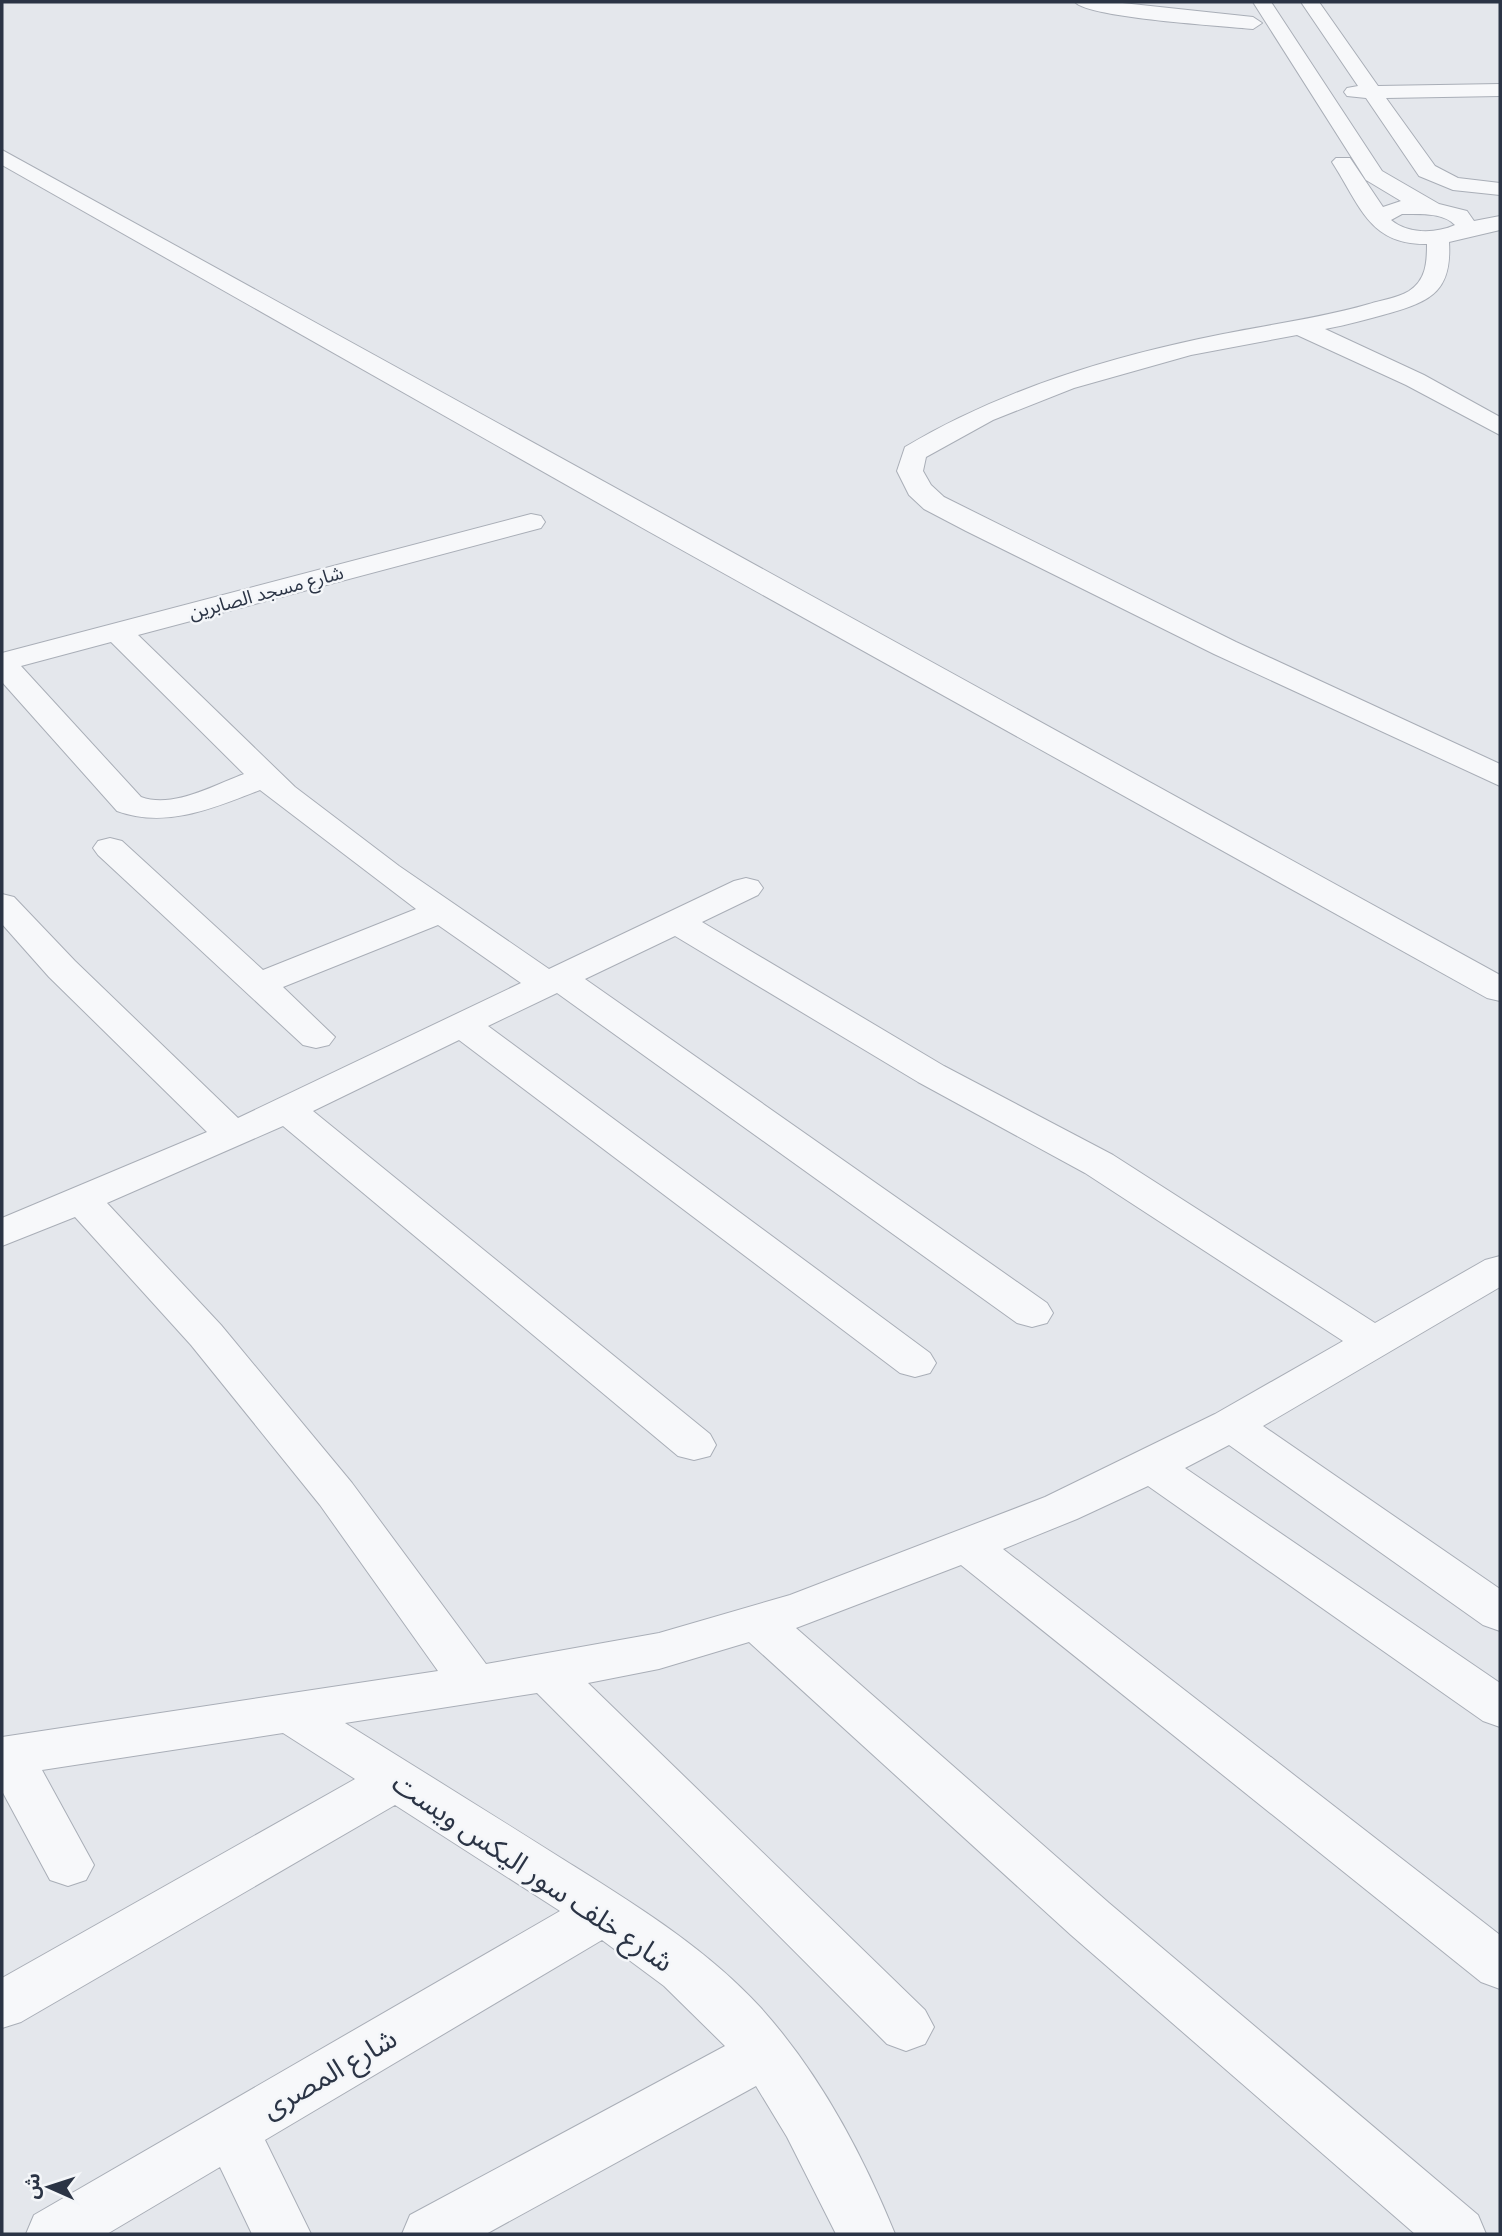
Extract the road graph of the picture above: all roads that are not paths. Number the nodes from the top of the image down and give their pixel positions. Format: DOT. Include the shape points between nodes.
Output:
graph roads {
  1 [pos="1084,2"];
  2 [pos="1239,2"];
  3 [pos="1262,2"];
  4 [pos="1310,2"];
  5 [pos="1252,23"];
  6 [pos="1500,90"];
  7 [pos="1320,92"];
  8 [pos="1373,92"];
  9 [pos="2,156"];
  10 [pos="1500,189"];
  11 [pos="1435,209"];
  12 [pos="1500,209"];
  13 [pos="1379,217"];
  14 [pos="1500,223"];
  15 [pos="1464,229"];
  16 [pos="1438,237"];
  17 [pos="1302,328"];
  18 [pos="1500,427"];
  19 [pos="531,522"];
  20 [pos="117,631"];
  21 [pos="2,663"];
  22 [pos="1500,776"];
  23 [pos="265,777"];
  24 [pos="110,848"];
  25 [pos="746,888"];
  26 [pos="2,904"];
  27 [pos="442,911"];
  28 [pos="677,922"];
  29 [pos="552,981"];
  30 [pos="259,984"];
  31 [pos="1500,990"];
  32 [pos="462,1025"];
  33 [pos="316,1037"];
  34 [pos="286,1109"];
  35 [pos="233,1135"];
  36 [pos="82,1200"];
  37 [pos="2,1233"];
  38 [pos="1500,1269"];
  39 [pos="1032,1313"];
  40 [pos="1375,1342"];
  41 [pos="915,1363"];
  42 [pos="1231,1425"];
  43 [pos="694,1445"];
  44 [pos="1151,1466"];
  45 [pos="967,1545"];
  46 [pos="1500,1613"];
  47 [pos="759,1623"];
  48 [pos="547,1673"];
  49 [pos="473,1684"];
  50 [pos="1500,1708"];
  51 [pos="287,1711"];
  52 [pos="5,1756"];
  53 [pos="396,1780"];
  54 [pos="68,1866"];
  55 [pos="604,1912"];
  56 [pos="1500,1966"];
  57 [pos="2,2005"];
  58 [pos="906,2027"];
  59 [pos="764,2053"];
  60 [pos="231,2131"];
  61 [pos="55,2234"];
  62 [pos="282,2234"];
  63 [pos="432,2234"];
  64 [pos="866,2234"];
  65 [pos="1457,2234"];
  1 -- 5 [label="street"];
  2 -- 5 [label="street"];
  3 -- 7 [label="street"];
  4 -- 8 [label="street"];
  5 -- 13 [label="street"];
  6 -- 8 [label="street"];
  7 -- 8 [label="street"];
  7 -- 11 [label="street" via="1374,175"];
  8 -- 10 [label="street" via="1431,174 1464,187"];
  9 -- 31 [label="street"];
  11 -- 12 [label="street"];
  11 -- 13 [label="street" via="1398,208"];
  11 -- 15 [label="street" via="1459,216"];
  13 -- 16 [label="street" via="1382,226 1399,234"];
  14 -- 15 [label="street"];
  15 -- 16 [label="street"];
  16 -- 17 [label="street" via="1438,273 1432,285 1417,296 1359,316"];
  17 -- 18 [label="street" via="1415,380"];
  17 -- 22 [label="street" via="1152,357 977,417 914,453 910,471 919,489 934,503 1225,648"];
  19 -- 20 [label="street, شارع مسجد الصابرين"];
  20 -- 21 [label="street, شارع مسجد الصابرين"];
  20 -- 23 [label="street"];
  21 -- 23 [label="street" via="129,804 140,810 171,809"];
  23 -- 27 [label="street" via="341,839"];
  24 -- 30 [label="street"];
  25 -- 28 [label="street"];
  26 -- 35 [label="street" via="62,969"];
  27 -- 29 [label="street"];
  27 -- 30 [label="street"];
  28 -- 29 [label="street"];
  28 -- 40 [label="street" via="922,1068 1099,1164"];
  29 -- 32 [label="street"];
  29 -- 39 [label="street"];
  30 -- 33 [label="street"];
  32 -- 34 [label="street"];
  32 -- 41 [label="street"];
  34 -- 35 [label="street"];
  34 -- 43 [label="street"];
  35 -- 36 [label="street"];
  36 -- 37 [label="street"];
  36 -- 49 [label="street" via="206,1335 336,1493"];
  38 -- 40 [label="street"];
  40 -- 42 [label="street"];
  42 -- 44 [label="street"];
  42 -- 46 [label="street"];
  44 -- 45 [label="street"];
  44 -- 50 [label="street"];
  45 -- 47 [label="street"];
  45 -- 56 [label="street"];
  47 -- 48 [label="street"];
  47 -- 65 [label="street" via="1090,1919"];
  48 -- 49 [label="street"];
  48 -- 58 [label="street"];
  49 -- 51 [label="street"];
  51 -- 52 [label="street"];
  51 -- 53 [label="street, شارع خلف سور اليكس ويست"];
  52 -- 54 [label="street"];
  53 -- 55 [label="street, شارع خلف سور اليكس ويست"];
  53 -- 57 [label="street"];
  55 -- 59 [label="street, شارع خلف سور اليكس ويست" via="667,1957"];
  55 -- 60 [label="street, شارع المصرى"];
  59 -- 63 [label="street"];
  59 -- 64 [label="street, شارع خلف سور اليكس ويست" via="817,2134"];
  60 -- 61 [label="street, شارع المصرى"];
  60 -- 62 [label="street"];
}
